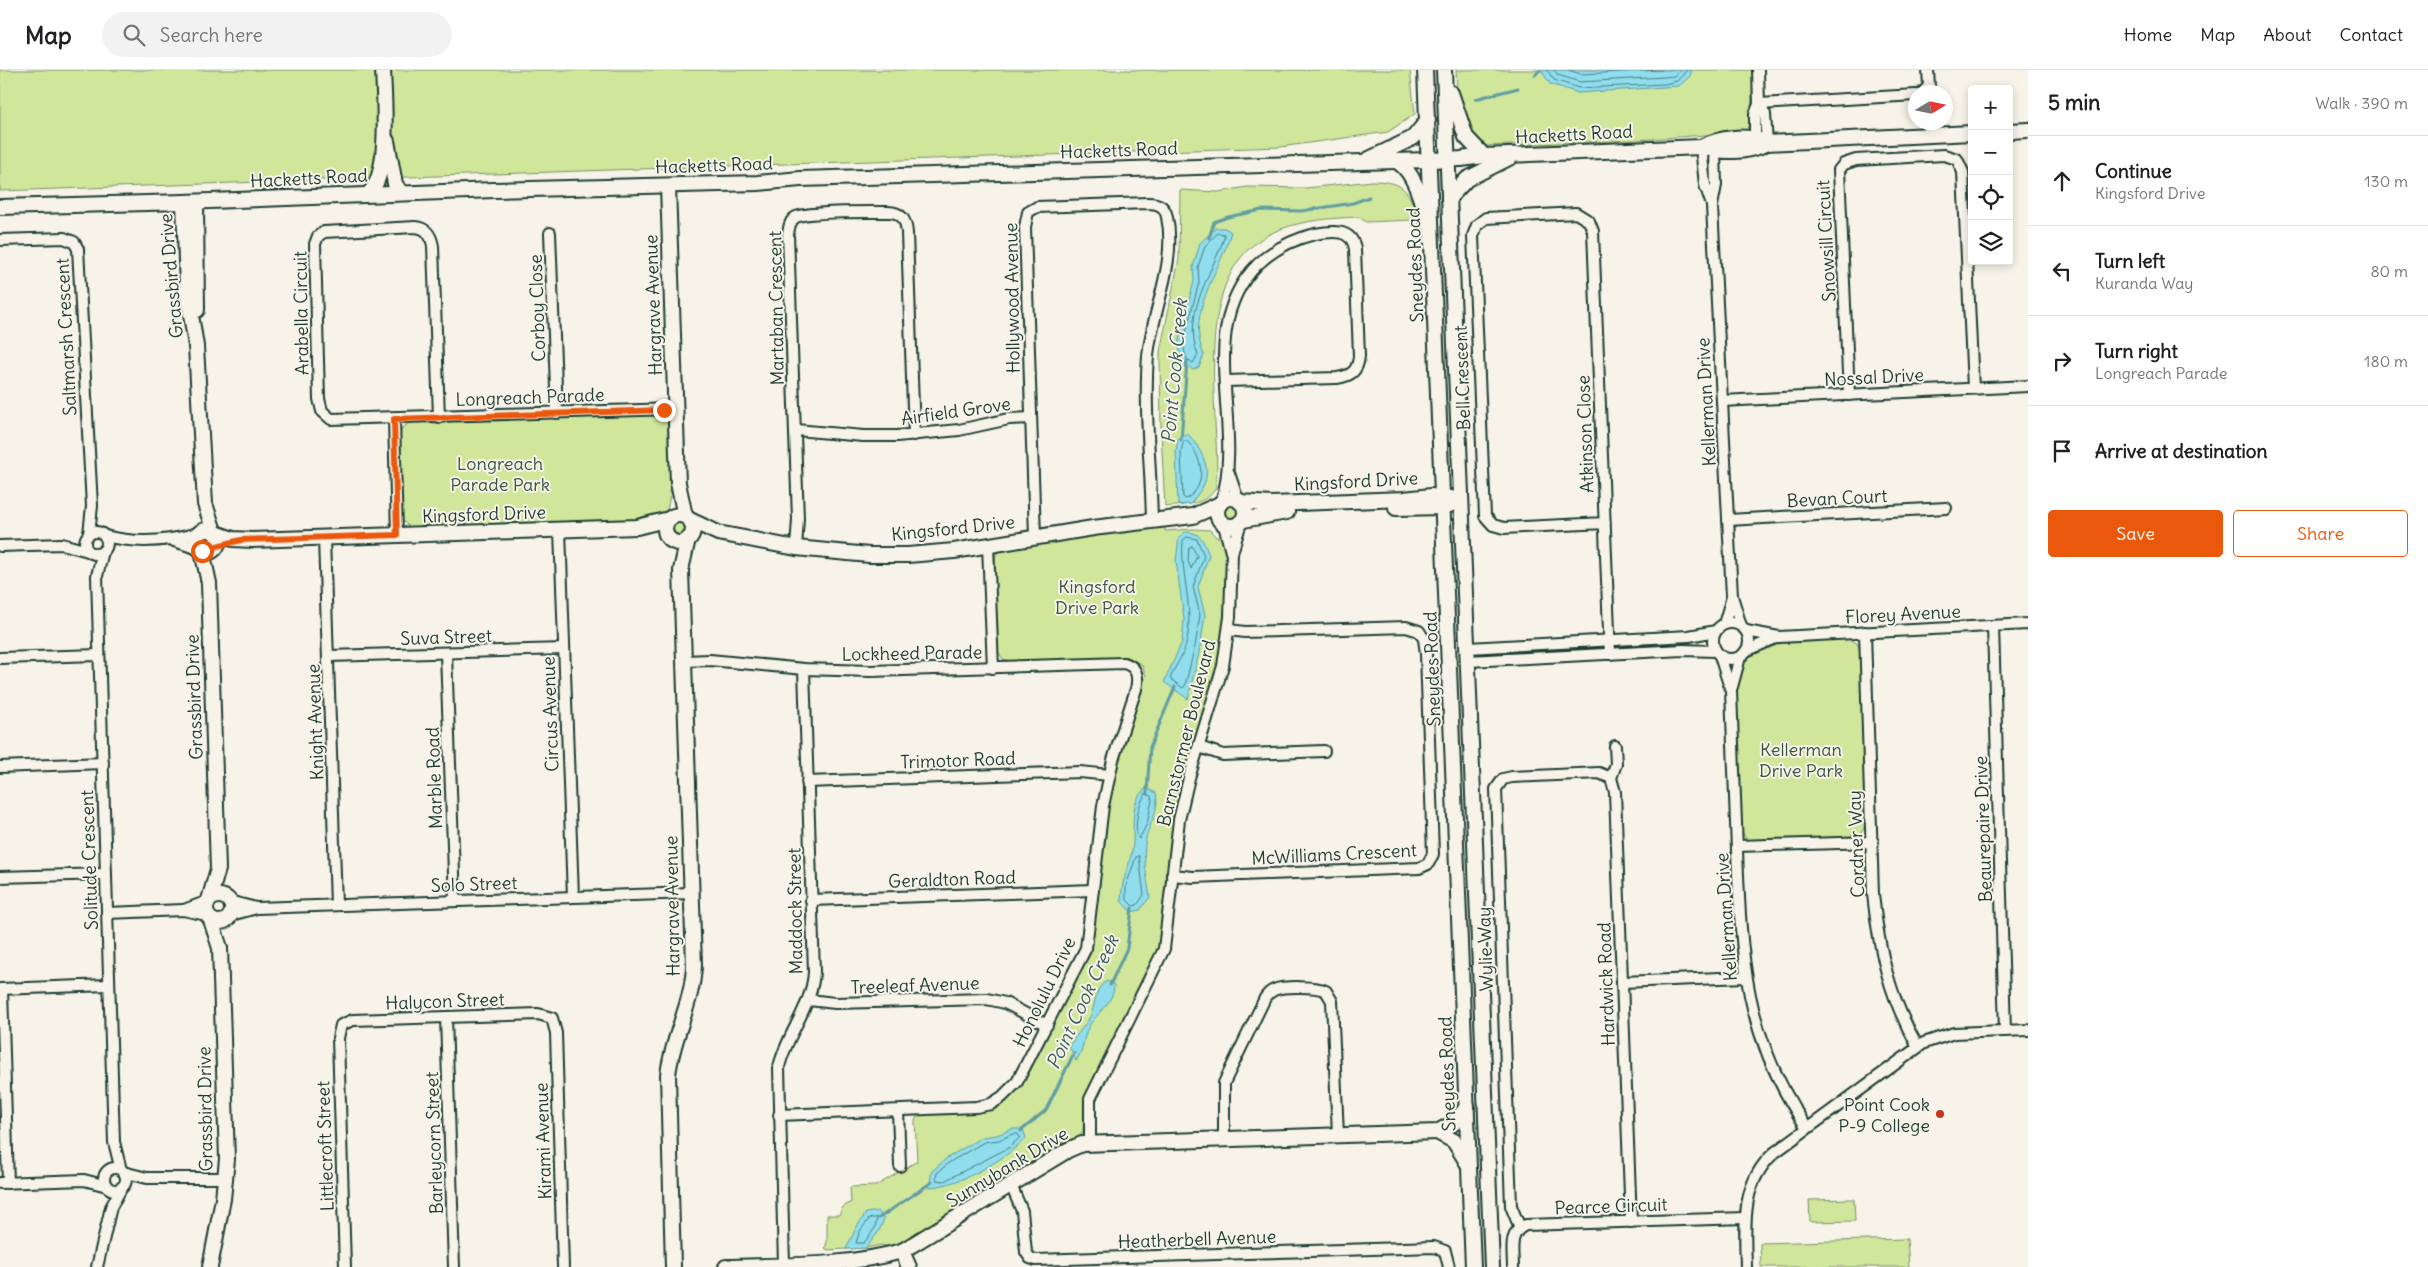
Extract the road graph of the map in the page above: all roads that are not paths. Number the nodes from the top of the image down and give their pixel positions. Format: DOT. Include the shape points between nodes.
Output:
graph roads {
  1 [pos="383,70"];
  2 [pos="1425,70"];
  3 [pos="1444,70"];
  4 [pos="1758,70"];
  5 [pos="1928,70"];
  6 [pos="1929,85"];
  7 [pos="1908,95"];
  8 [pos="1759,104"];
  9 [pos="1428,120"];
  10 [pos="2028,130"];
  11 [pos="2013,131"];
  12 [pos="385,132"];
  13 [pos="1968,133"];
  14 [pos="1759,143"];
  15 [pos="1715,145"];
  16 [pos="1701,147"];
  17 [pos="1514,155"];
  18 [pos="1484,156"];
  19 [pos="1430,160"];
  20 [pos="1449,160"];
  21 [pos="1398,162"];
  22 [pos="1362,163"];
  23 [pos="668,186"];
  24 [pos="400,193"];
  25 [pos="368,194"];
  26 [pos="1449,198"];
  27 [pos="190,202"];
  28 [pos="1712,206"];
  29 [pos="0,207"];
  30 [pos="1583,216"];
  31 [pos="550,233"];
  32 [pos="1433,239"];
  33 [pos="0,240"];
  34 [pos="1226,382"];
  35 [pos="2028,386"];
  36 [pos="1973,388"];
  37 [pos="1849,394"];
  38 [pos="1722,401"];
  39 [pos="675,409"];
  40 [pos="557,413"];
  41 [pos="326,417"];
  42 [pos="438,417"];
  43 [pos="1031,418"];
  44 [pos="394,419"];
  45 [pos="796,430"];
  46 [pos="914,435"];
  47 [pos="1228,472"];
  48 [pos="678,482"];
  49 [pos="1462,500"];
  50 [pos="1239,501"];
  51 [pos="1444,502"];
  52 [pos="1221,503"];
  53 [pos="92,506"];
  54 [pos="1946,508"];
  55 [pos="1193,516"];
  56 [pos="670,518"];
  57 [pos="688,518"];
  58 [pos="1728,520"];
  59 [pos="1152,521"];
  60 [pos="1242,521"];
  61 [pos="1222,523"];
  62 [pos="1604,523"];
  63 [pos="637,527"];
  64 [pos="560,530"];
  65 [pos="718,533"];
  66 [pos="88,535"];
  67 [pos="103,535"];
  68 [pos="397,535"];
  69 [pos="1035,537"];
  70 [pos="324,538"];
  71 [pos="669,538"];
  72 [pos="689,539"];
  73 [pos="208,540"];
  74 [pos="171,541"];
  75 [pos="129,542"];
  76 [pos="62,544"];
  77 [pos="0,546"];
  78 [pos="988,546"];
  79 [pos="796,548"];
  80 [pos="104,550"];
  81 [pos="89,552"];
  82 [pos="1232,553"];
  83 [pos="681,570"];
  84 [pos="97,576"];
  85 [pos="1732,596"];
  86 [pos="2028,624"];
  87 [pos="1992,626"];
  88 [pos="1720,628"];
  89 [pos="1744,629"];
  90 [pos="1229,630"];
  91 [pos="1865,632"];
  92 [pos="1779,637"];
  93 [pos="1609,641"];
  94 [pos="564,649"];
  95 [pos="446,653"];
  96 [pos="1718,653"];
  97 [pos="1468,654"];
  98 [pos="1610,654"];
  99 [pos="1743,654"];
  100 [pos="99,655"];
  101 [pos="329,656"];
  102 [pos="1450,656"];
  103 [pos="0,658"];
  104 [pos="684,660"];
  105 [pos="993,668"];
  106 [pos="804,669"];
  107 [pos="1137,672"];
  108 [pos="1731,690"];
  109 [pos="1615,746"];
  110 [pos="1199,747"];
  111 [pos="1324,751"];
  112 [pos="103,763"];
  113 [pos="0,766"];
  114 [pos="1109,775"];
  115 [pos="1611,778"];
  116 [pos="807,782"];
  117 [pos="1872,842"];
  118 [pos="1737,846"];
  119 [pos="218,869"];
  120 [pos="106,874"];
  121 [pos="1172,876"];
  122 [pos="0,877"];
  123 [pos="1093,890"];
  124 [pos="692,893"];
  125 [pos="573,897"];
  126 [pos="811,900"];
  127 [pos="455,901"];
  128 [pos="336,905"];
  129 [pos="228,908"];
  130 [pos="209,909"];
  131 [pos="107,913"];
  132 [pos="220,948"];
  133 [pos="1746,977"];
  134 [pos="1622,982"];
  135 [pos="109,985"];
  136 [pos="1,989"];
  137 [pos="809,1000"];
  138 [pos="550,1016"];
  139 [pos="446,1017"];
  140 [pos="341,1024"];
  141 [pos="1047,1025"];
  142 [pos="2028,1030"];
  143 [pos="2005,1031"];
  144 [pos="1918,1046"];
  145 [pos="1467,1107"];
  146 [pos="898,1111"];
  147 [pos="779,1115"];
  148 [pos="1807,1128"];
  149 [pos="1436,1132"];
  150 [pos="1338,1135"];
  151 [pos="1224,1138"];
  152 [pos="114,1142"];
  153 [pos="1090,1143"];
  154 [pos="900,1166"];
  155 [pos="1470,1168"];
  156 [pos="122,1171"];
  157 [pos="107,1172"];
  158 [pos="147,1178"];
  159 [pos="226,1178"];
  160 [pos="84,1180"];
  161 [pos="4,1183"];
  162 [pos="1011,1185"];
  163 [pos="123,1186"];
  164 [pos="108,1187"];
  165 [pos="111,1207"];
  166 [pos="1745,1218"];
  167 [pos="1631,1222"];
  168 [pos="1520,1228"];
  169 [pos="902,1250"];
  170 [pos="784,1265"];
  171 [pos="97,1267"];
  172 [pos="210,1267"];
  173 [pos="345,1267"];
  174 [pos="454,1267"];
  175 [pos="564,1267"];
  176 [pos="674,1267"];
  177 [pos="726,1267"];
  178 [pos="744,1267"];
  179 [pos="909,1267"];
  180 [pos="1449,1267"];
  181 [pos="1474,1267"];
  182 [pos="1492,1267"];
  183 [pos="1514,1267"];
  184 [pos="1746,1267"];
  1 -- 12 [label="street"];
  2 -- 9 [label="street, Sneydes Road"];
  3 -- 18 [label="street" via="1466,137"];
  3 -- 20 [label="street, Sneydes Road"];
  4 -- 8 [label="street"];
  5 -- 6 [label="street"];
  7 -- 8 [label="street"];
  8 -- 14 [label="street" via="1755,114"];
  9 -- 19 [label="street, Sneydes Road"];
  9 -- 22 [label="street" via="1413,138"];
  10 -- 11 [label="street"];
  12 -- 24 [label="street" via="395,184"];
  12 -- 25 [label="street" via="380,176"];
  13 -- 14 [label="street, Hacketts Road"];
  14 -- 15 [label="street, Hacketts Road"];
  15 -- 16 [label="street, Hacketts Road"];
  15 -- 28 [label="street, Kellerman Drive" via="1716,186"];
  16 -- 17 [label="street, Hacketts Road"];
  16 -- 28 [label="street, Kellerman Drive" via="1705,186"];
  17 -- 18 [label="street, Hacketts Road"];
  17 -- 26 [label="street" via="1467,179"];
  18 -- 20 [label="street, Hacketts Road"];
  19 -- 20 [label="street, Hacketts Road"];
  19 -- 21 [label="street, Hacketts Road"];
  19 -- 32 [label="street, Sneydes Road"];
  20 -- 26 [label="street, Sneydes Road"];
  21 -- 22 [label="street, Hacketts Road"];
  21 -- 32 [label="street" via="1412,177"];
  22 -- 23 [label="street, Hacketts Road"];
  23 -- 24 [label="street, Hacketts Road"];
  23 -- 39 [label="street, Hargrave Avenue"];
  24 -- 25 [label="street, Hacketts Road"];
  25 -- 27 [label="street, Hacketts Road"];
  26 -- 49 [label="street, Sneydes Road"];
  27 -- 29 [label="street, Hacketts Road"];
  27 -- 73 [label="street, Grassbird Drive" via="198,277 196,346"];
  28 -- 38 [label="street, Kellerman Drive"];
  30 -- 62 [label="street, Atkinson Close" via="1590,221 1593,231"];
  30 -- 62 [label="street, Bell Crescent" via="1576,213 1490,217 1480,222 1473,232 1484,507 1487,520 1501,528"];
  31 -- 40 [label="street, Corboy Close"];
  32 -- 51 [label="street, Sneydes Road"];
  33 -- 53 [label="street, Saltmarsh Crescent" via="64,238 77,246"];
  34 -- 34 [label="street" via="1337,378 1353,373 1358,356 1353,240 1346,234 1336,232 1304,237 1279,248 1249,274 1238,291 1228,318"];
  34 -- 47 [label="street"];
  35 -- 36 [label="street, Nossal Drive"];
  36 -- 37 [label="street, Nossal Drive"];
  36 -- 37 [label="street, Snowsill Circuit" via="1963,172 1957,158 1856,160 1844,164 1839,170"];
  37 -- 38 [label="street, Nossal Drive"];
  38 -- 58 [label="street, Kellerman Drive"];
  39 -- 40 [label="street, Longreach Parade"];
  39 -- 48 [label="street, Hargrave Avenue"];
  40 -- 42 [label="street, Longreach Parade"];
  41 -- 42 [label="street, Arabella Circuit" via="319,399 316,239 331,230 415,228 426,231 433,246"];
  41 -- 44 [label="street, Longreach Parade" via="336,420"];
  42 -- 44 [label="street, Longreach Parade"];
  43 -- 46 [label="street, Airfield Grove"];
  43 -- 59 [label="street, Hollywood Avenue" via="1024,227 1028,212 1042,206 1148,203 1161,206 1168,221 1168,261 1148,358"];
  43 -- 69 [label="street, Hollywood Avenue"];
  44 -- 68 [label="street"];
  45 -- 46 [label="street, Airfield Grove" via="863,436"];
  45 -- 46 [label="street, Martaban Crescent" via="790,225 796,217 803,215 892,212 902,216 906,226"];
  45 -- 79 [label="street, Martaban Crescent"];
  47 -- 50 [label="street"];
  47 -- 52 [label="street"];
  48 -- 56 [label="street, Hargrave Avenue"];
  48 -- 57 [label="street, Hargrave Avenue"];
  49 -- 51 [label="street"];
  49 -- 97 [label="street, Sneydes Road"];
  50 -- 51 [label="street, Kingsford Drive" via="1272,504"];
  50 -- 52 [label="street" via="1229,498"];
  50 -- 60 [label="street" via="1245,512"];
  51 -- 60 [label="street, Kingsford Drive" via="1286,512"];
  51 -- 102 [label="street, Sneydes Road"];
  52 -- 55 [label="street, Kingsford Drive"];
  52 -- 61 [label="street" via="1217,514"];
  53 -- 66 [label="street"];
  53 -- 67 [label="street"];
  54 -- 58 [label="street, Bevan Court"];
  55 -- 59 [label="street, Kingsford Drive"];
  55 -- 61 [label="street, Kingsford Drive"];
  56 -- 57 [label="street" via="678,515"];
  56 -- 63 [label="street, Kingsford Drive"];
  56 -- 71 [label="street" via="665,528"];
  57 -- 65 [label="street, Kingsford Drive"];
  57 -- 72 [label="street" via="693,529"];
  58 -- 85 [label="street, Kellerman Drive"];
  59 -- 69 [label="street, Kingsford Drive"];
  60 -- 61 [label="street" via="1233,526"];
  60 -- 82 [label="street, Barnstormer Boulevard"];
  61 -- 82 [label="street, Barnstormer Boulevard"];
  62 -- 93 [label="street, Atkinson Close"];
  63 -- 64 [label="street, Kingsford Drive"];
  63 -- 71 [label="street, Kingsford Drive"];
  64 -- 68 [label="street, Kingsford Drive"];
  64 -- 94 [label="street, Circus Avenue"];
  65 -- 72 [label="street, Kingsford Drive"];
  65 -- 79 [label="street, Kingsford Drive"];
  66 -- 67 [label="street" via="96,532"];
  66 -- 76 [label="street"];
  66 -- 81 [label="street" via="84,542"];
  67 -- 75 [label="street"];
  67 -- 80 [label="street" via="107,542"];
  68 -- 70 [label="street, Kingsford Drive"];
  69 -- 78 [label="street, Kingsford Drive"];
  70 -- 73 [label="street, Kingsford Drive"];
  70 -- 101 [label="street, Knight Avenue"];
  71 -- 72 [label="street" via="679,542"];
  71 -- 83 [label="street, Hargrave Avenue"];
  72 -- 83 [label="street, Hargrave Avenue"];
  73 -- 74 [label="street"];
  73 -- 74 [label="street"];
  73 -- 119 [label="street, Grassbird Drive"];
  74 -- 75 [label="street"];
  75 -- 80 [label="street"];
  76 -- 77 [label="street"];
  76 -- 81 [label="street"];
  78 -- 79 [label="street, Kingsford Drive" via="908,555"];
  78 -- 105 [label="street"];
  80 -- 81 [label="street" via="97,554"];
  80 -- 84 [label="street, Solitude Crescent"];
  81 -- 84 [label="street, Solitude Crescent"];
  82 -- 90 [label="street, Barnstormer Boulevard"];
  83 -- 104 [label="street, Hargrave Avenue"];
  84 -- 100 [label="street, Solitude Crescent"];
  85 -- 88 [label="street, Kellerman Drive"];
  85 -- 89 [label="street, Kellerman Drive"];
  86 -- 87 [label="street, Florey Avenue"];
  87 -- 91 [label="street, Florey Avenue"];
  87 -- 143 [label="street, Beaurepaire Drive"];
  88 -- 89 [label="street" via="1736,624"];
  88 -- 93 [label="street" via="1695,636"];
  88 -- 96 [label="street" via="1713,640"];
  89 -- 92 [label="street, Florey Avenue"];
  89 -- 99 [label="street" via="1749,641"];
  90 -- 110 [label="street, Barnstormer Boulevard" via="1218,688"];
  90 -- 121 [label="street, McWilliams Crescent" via="1406,627 1419,631 1426,654 1433,854 1428,864 1420,868"];
  91 -- 92 [label="street, Florey Avenue"];
  91 -- 117 [label="street, Cordner Way"];
  92 -- 99 [label="street, Florey Avenue"];
  93 -- 97 [label="street"];
  93 -- 98 [label="street, Atkinson Close"];
  94 -- 95 [label="street, Suva Street"];
  94 -- 125 [label="street, Circus Avenue"];
  95 -- 101 [label="street, Suva Street"];
  95 -- 127 [label="street, Marble Road"];
  96 -- 98 [label="street" via="1683,650"];
  96 -- 99 [label="street" via="1730,660"];
  96 -- 108 [label="street, Kellerman Drive"];
  97 -- 98 [label="street"];
  97 -- 102 [label="street"];
  97 -- 182 [label="street, Sneydes Road"];
  99 -- 108 [label="street, Kellerman Drive"];
  100 -- 103 [label="street"];
  100 -- 112 [label="street, Solitude Crescent"];
  101 -- 128 [label="street, Knight Avenue"];
  102 -- 145 [label="street, Sneydes Road"];
  104 -- 106 [label="street, Lockheed Parade"];
  104 -- 124 [label="street, Hargrave Avenue"];
  105 -- 106 [label="street, Lockheed Parade"];
  105 -- 107 [label="street, Lockheed Parade" via="1120,663 1130,665"];
  106 -- 116 [label="street, Maddock Street"];
  107 -- 114 [label="street, Honolulu Drive" via="1136,689"];
  108 -- 118 [label="street, Kellerman Drive"];
  109 -- 115 [label="street, Hardwick Road" via="1616,764"];
  110 -- 111 [label="street" via="1223,754"];
  110 -- 121 [label="street, Barnstormer Boulevard" via="1182,806"];
  112 -- 113 [label="street"];
  112 -- 120 [label="street, Solitude Crescent"];
  114 -- 116 [label="street, Trimotor Road" via="1080,772"];
  114 -- 123 [label="street, Honolulu Drive"];
  115 -- 134 [label="street, Hardwick Road" via="1615,792"];
  115 -- 168 [label="street, Wylie Way" via="1600,773 1512,777 1502,779 1496,789 1511,1206"];
  116 -- 126 [label="street, Maddock Street"];
  117 -- 118 [label="street"];
  117 -- 144 [label="street, Cordner Way" via="1873,894 1882,960 1893,994"];
  118 -- 133 [label="street, Kellerman Drive"];
  119 -- 129 [label="street, Grassbird Drive"];
  119 -- 130 [label="street, Grassbird Drive"];
  120 -- 122 [label="street"];
  120 -- 131 [label="street, Solitude Crescent"];
  121 -- 153 [label="street, Barnstormer Boulevard" via="1164,950 1090,1099"];
  123 -- 126 [label="street, Geraldton Road"];
  123 -- 141 [label="street, Honolulu Drive" via="1086,948"];
  124 -- 125 [label="street, Solo Street"];
  124 -- 176 [label="street, Hargrave Avenue" via="693,986 672,1051 668,1075"];
  125 -- 127 [label="street, Solo Street"];
  126 -- 137 [label="street, Maddock Street" via="814,972"];
  127 -- 128 [label="street, Solo Street"];
  128 -- 129 [label="street, Solo Street"];
  129 -- 130 [label="street" via="216,896"];
  129 -- 130 [label="street" via="219,922"];
  129 -- 132 [label="street, Grassbird Drive"];
  130 -- 131 [label="street"];
  130 -- 132 [label="street, Grassbird Drive"];
  131 -- 135 [label="street, Solitude Crescent"];
  132 -- 159 [label="street, Grassbird Drive"];
  133 -- 134 [label="street"];
  133 -- 148 [label="street, Kellerman Drive" via="1753,1011 1770,1060"];
  134 -- 167 [label="street, Hardwick Road"];
  135 -- 136 [label="street"];
  135 -- 152 [label="street, Solitude Crescent"];
  136 -- 161 [label="street"];
  137 -- 141 [label="street, Treeleaf Avenue" via="835,1003 987,999 1005,1003"];
  137 -- 147 [label="street, Maddock Street" via="781,1057"];
  138 -- 139 [label="street, Halycon Street"];
  138 -- 175 [label="street, Kirami Avenue" via="556,1033"];
  139 -- 140 [label="street, Halycon Street" via="353,1020"];
  139 -- 174 [label="street, Barleycorn Street"];
  140 -- 173 [label="street, Littlecroft Street" via="338,1038"];
  141 -- 146 [label="street, Honolulu Drive" via="1017,1082 996,1101 968,1108"];
  142 -- 143 [label="street"];
  143 -- 144 [label="street" via="1954,1033"];
  144 -- 148 [label="street"];
  145 -- 149 [label="street, Sunnybank Drive" via="1454,1123"];
  145 -- 155 [label="street, Sneydes Road"];
  146 -- 147 [label="street, Honolulu Drive"];
  146 -- 154 [label="street"];
  147 -- 170 [label="street, Maddock Street"];
  148 -- 166 [label="street" via="1774,1153 1759,1170 1748,1194"];
  149 -- 150 [label="street, Sunnybank Drive"];
  149 -- 155 [label="street" via="1456,1142"];
  150 -- 151 [label="street, Sunnybank Drive"];
  150 -- 151 [label="street" via="1331,997 1317,987 1282,988 1265,998 1226,1078"];
  151 -- 153 [label="street, Sunnybank Drive"];
  152 -- 156 [label="street, Solitude Crescent"];
  152 -- 157 [label="street, Solitude Crescent"];
  153 -- 162 [label="street, Sunnybank Drive" via="1068,1150"];
  155 -- 181 [label="street, Sneydes Road"];
  156 -- 157 [label="street" via="115,1168"];
  156 -- 158 [label="street"];
  156 -- 163 [label="street" via="126,1178"];
  157 -- 160 [label="street"];
  157 -- 164 [label="street" via="104,1179"];
  158 -- 159 [label="street"];
  158 -- 163 [label="street"];
  159 -- 172 [label="street, Grassbird Drive"];
  160 -- 161 [label="street"];
  160 -- 164 [label="street"];
  162 -- 169 [label="street, Sunnybank Drive"];
  162 -- 180 [label="street, Heatherbell Avenue" via="1022,1211 1025,1249 1036,1260 1434,1247 1446,1254"];
  163 -- 164 [label="street" via="115,1190"];
  163 -- 165 [label="street"];
  164 -- 165 [label="street"];
  165 -- 171 [label="street"];
  166 -- 167 [label="street, Pearce Circuit"];
  166 -- 184 [label="street"];
  167 -- 168 [label="street, Pearce Circuit"];
  168 -- 183 [label="street" via="1513,1237"];
  169 -- 170 [label="street, Sunnybank Drive" via="858,1262"];
  169 -- 179 [label="street"];
  170 -- 178 [label="street, Sunnybank Drive"];
  177 -- 178 [label="street, Sunnybank Drive"];
}
